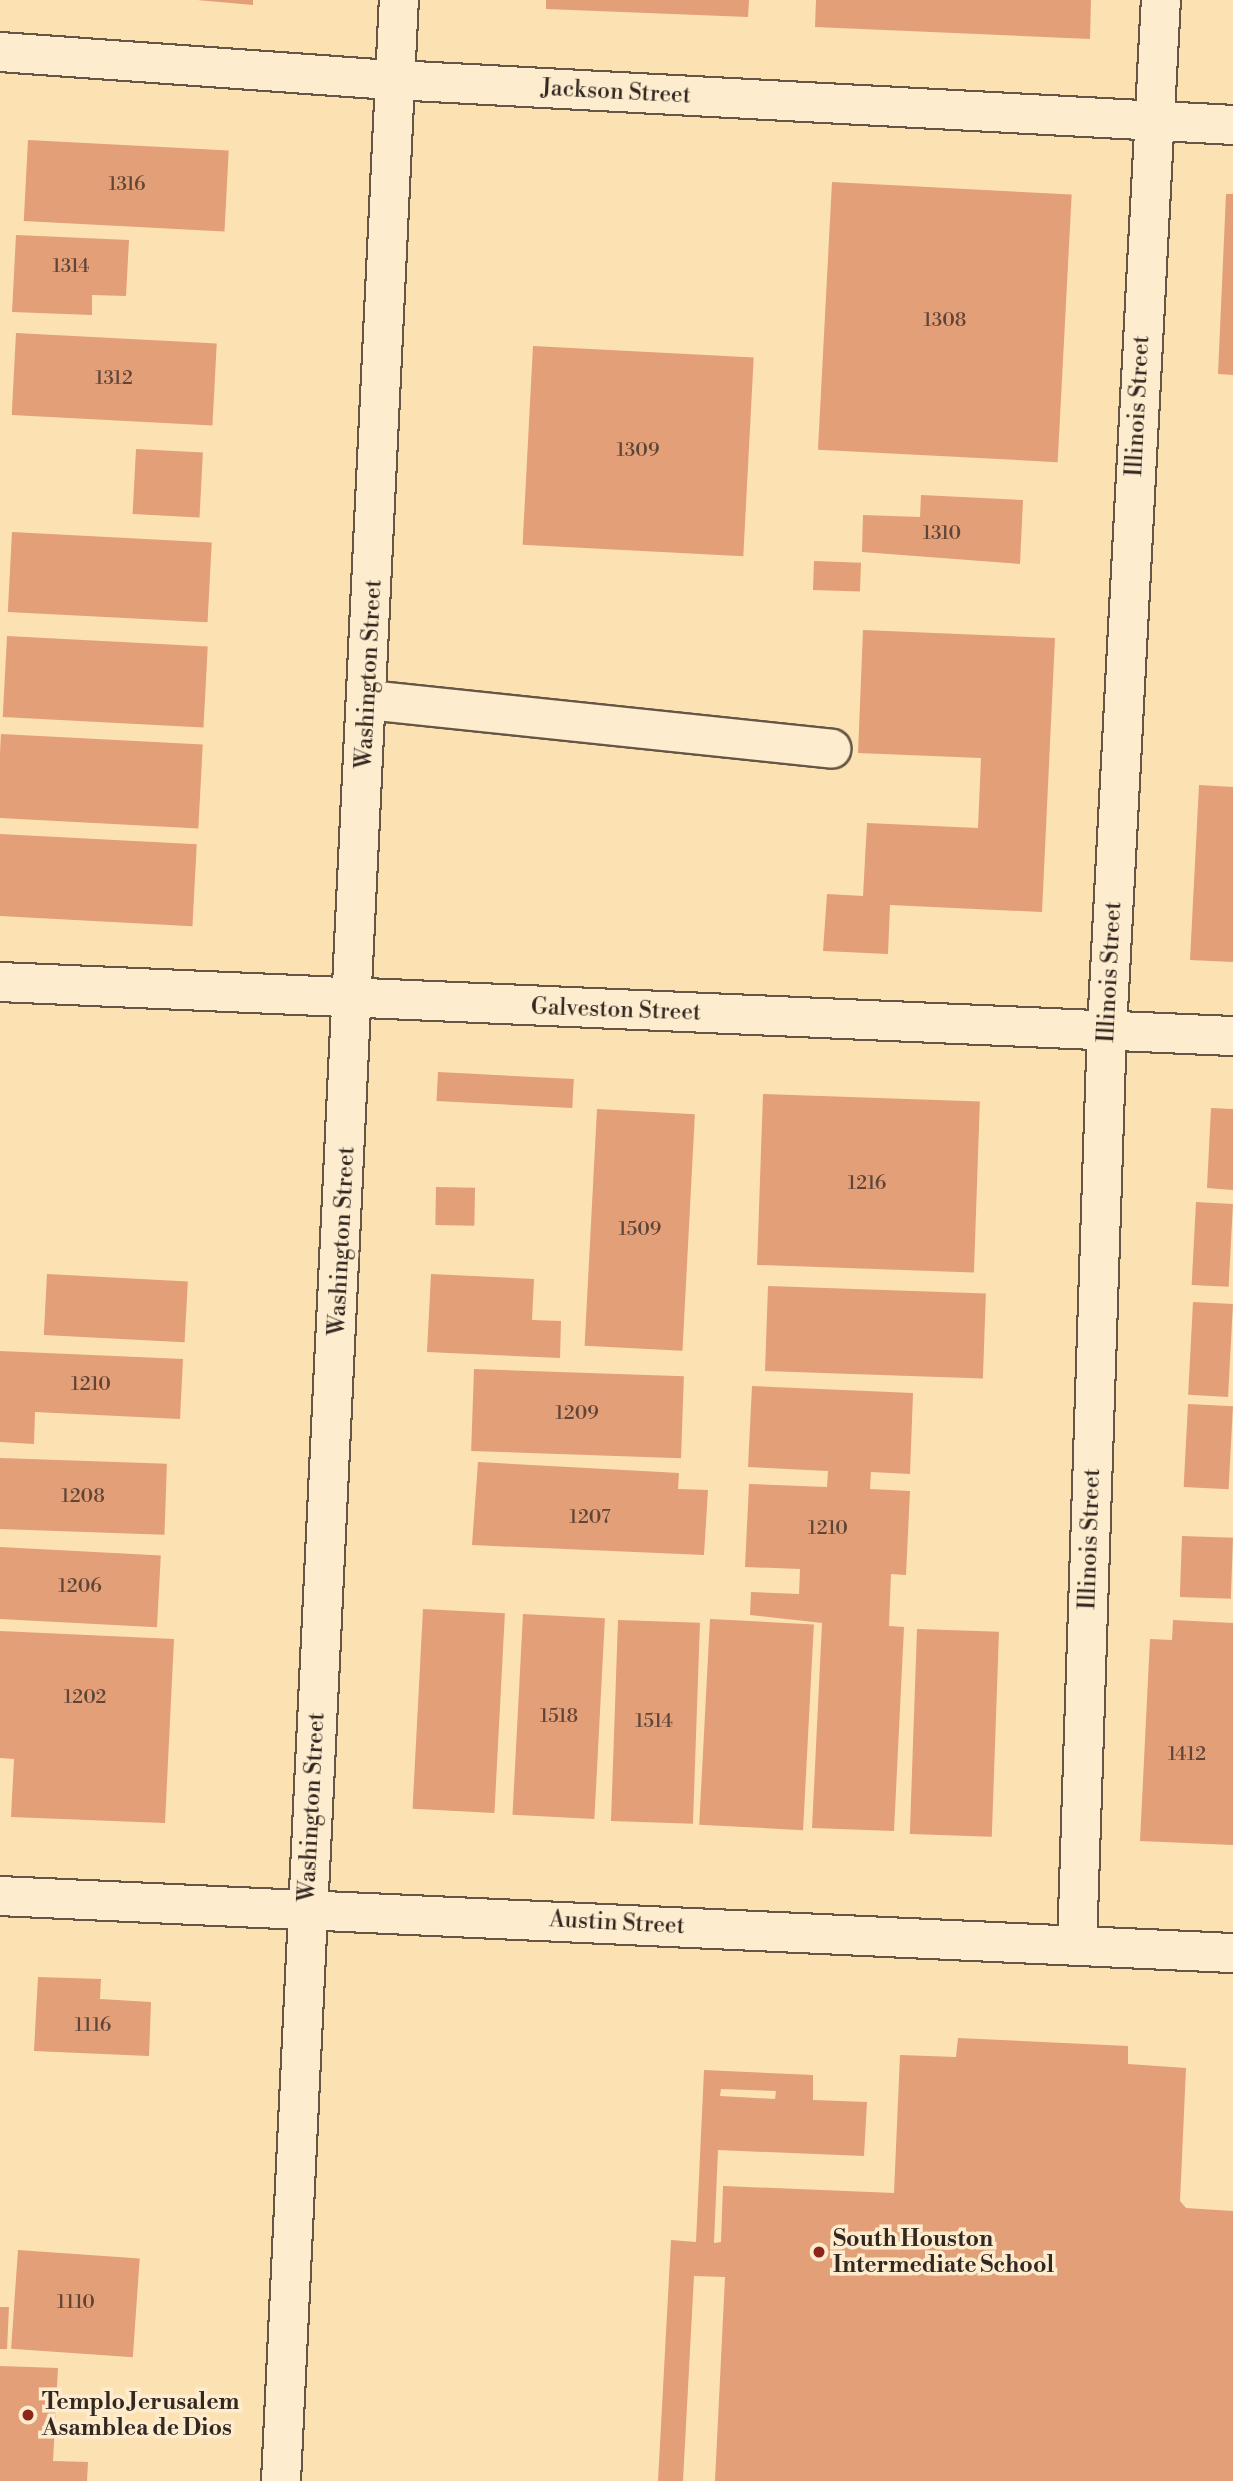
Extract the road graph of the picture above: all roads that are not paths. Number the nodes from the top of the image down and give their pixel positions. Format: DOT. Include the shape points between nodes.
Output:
graph roads {
  1 [pos="399,0"];
  2 [pos="1160,0"];
  3 [pos="0,52"];
  4 [pos="395,80"];
  5 [pos="1153,122"];
  6 [pos="1233,125"];
  7 [pos="368,700"];
  8 [pos="831,749"];
  9 [pos="0,982"];
  10 [pos="354,1000"];
  11 [pos="1107,1029"];
  12 [pos="1233,1036"];
  13 [pos="0,1896"];
  14 [pos="306,1909"];
  15 [pos="1077,1946"];
  16 [pos="1233,1953"];
  17 [pos="281,2481"];
  1 -- 4 [label="street, Washington Street"];
  2 -- 5 [label="street, Illinois Street"];
  3 -- 4 [label="street, Jackson Street"];
  4 -- 5 [label="street, Jackson Street"];
  4 -- 7 [label="street, Washington Street"];
  5 -- 6 [label="street, Jackson Street"];
  5 -- 11 [label="street, Illinois Street"];
  7 -- 8 [label="street"];
  7 -- 10 [label="street, Washington Street"];
  9 -- 10 [label="street, Galveston Street"];
  10 -- 11 [label="street, Galveston Street"];
  10 -- 14 [label="street, Washington Street"];
  11 -- 12 [label="street, Galveston Street"];
  11 -- 15 [label="street, Illinois Street"];
  13 -- 14 [label="street, Austin Street"];
  14 -- 15 [label="street, Austin Street"];
  14 -- 17 [label="street, Washington Street"];
  15 -- 16 [label="street, Austin Street"];
}
